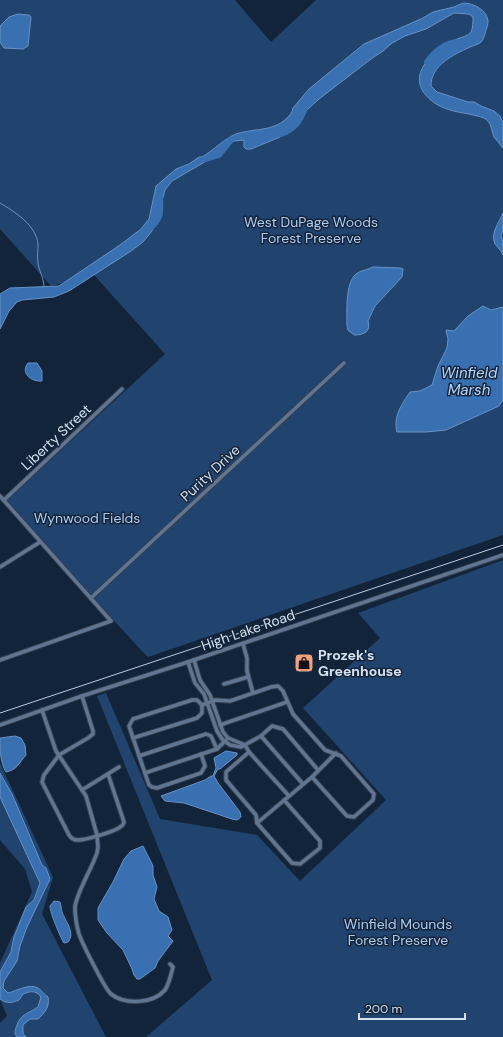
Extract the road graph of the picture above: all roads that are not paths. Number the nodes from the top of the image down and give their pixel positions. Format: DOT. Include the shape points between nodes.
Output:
graph roads {
  1 [pos="344,363"];
  2 [pos="122,389"];
  3 [pos="0,496"];
  4 [pos="4,500"];
  5 [pos="40,542"];
  6 [pos="503,556"];
  7 [pos="0,567"];
  8 [pos="91,598"];
  9 [pos="243,644"];
  10 [pos="0,660"];
  11 [pos="194,660"];
  12 [pos="188,662"];
  13 [pos="248,677"];
  14 [pos="224,684"];
  15 [pos="253,693"];
  16 [pos="82,696"];
  17 [pos="212,702"];
  18 [pos="287,702"];
  19 [pos="207,703"];
  20 [pos="202,705"];
  21 [pos="42,710"];
  22 [pos="0,725"];
  23 [pos="220,725"];
  24 [pos="261,736"];
  25 [pos="228,737"];
  26 [pos="133,738"];
  27 [pos="224,741"];
  28 [pos="245,745"];
  29 [pos="217,748"];
  30 [pos="249,752"];
  31 [pos="336,753"];
  32 [pos="202,754"];
  33 [pos="59,755"];
  34 [pos="139,756"];
  35 [pos="119,767"];
  36 [pos="318,770"];
  37 [pos="145,773"];
  38 [pos="108,774"];
  39 [pos="312,777"];
  40 [pos="303,784"];
  41 [pos="82,790"];
  42 [pos="289,796"];
  43 [pos="284,800"];
  44 [pos="257,823"];
  45 [pos="97,835"];
  46 [pos="170,964"];
  1 -- 8 [label="street, Purity Drive"];
  2 -- 4 [label="street, Liberty Street"];
  3 -- 4 [label="street"];
  4 -- 5 [label="street"];
  5 -- 7 [label="street"];
  5 -- 8 [label="street"];
  6 -- 9 [label="street, High Lake Road"];
  8 -- 10 [label="street" via="111,621"];
  9 -- 11 [label="street, High Lake Road"];
  9 -- 13 [label="street"];
  11 -- 12 [label="street, High Lake Road"];
  11 -- 17 [label="street" via="201,683"];
  12 -- 16 [label="street, High Lake Road"];
  12 -- 19 [label="street" via="195,683 204,694"];
  13 -- 14 [label="street"];
  13 -- 15 [label="street"];
  15 -- 17 [label="street" via="230,701"];
  15 -- 18 [label="street" via="278,686"];
  16 -- 21 [label="street, High Lake Road"];
  16 -- 33 [label="street" via="93,734"];
  17 -- 19 [label="street"];
  17 -- 23 [label="street"];
  18 -- 23 [label="street"];
  18 -- 31 [label="street" via="293,714 325,750"];
  19 -- 20 [label="street"];
  19 -- 27 [label="street" via="217,731"];
  20 -- 26 [label="street" via="202,713 197,718"];
  20 -- 26 [label="street" via="197,700 192,700 133,719 129,726"];
  21 -- 22 [label="street, High Lake Road"];
  21 -- 33 [label="street"];
  23 -- 25 [label="street"];
  24 -- 28 [label="street"];
  24 -- 36 [label="street" via="272,726 282,729"];
  24 -- 40 [label="street"];
  25 -- 27 [label="street"];
  25 -- 28 [label="street"];
  26 -- 34 [label="street"];
  27 -- 28 [label="street" via="235,746"];
  27 -- 29 [label="street"];
  28 -- 30 [label="street"];
  29 -- 32 [label="street"];
  29 -- 34 [label="street" via="211,736 206,734"];
  30 -- 42 [label="street"];
  30 -- 44 [label="street" via="226,772 226,780 256,815"];
  31 -- 36 [label="street"];
  31 -- 39 [label="street" via="374,794 373,800 354,817 347,816"];
  32 -- 37 [label="street"];
  32 -- 37 [label="street" via="205,766 199,774 154,788 149,785"];
  33 -- 41 [label="street"];
  33 -- 45 [label="street" via="44,775 42,782 71,838 77,840"];
  34 -- 37 [label="street"];
  35 -- 38 [label="street"];
  36 -- 39 [label="street"];
  38 -- 41 [label="street"];
  38 -- 45 [label="street" via="124,822 119,828"];
  39 -- 40 [label="street"];
  40 -- 42 [label="street"];
  41 -- 45 [label="street"];
  42 -- 43 [label="street"];
  43 -- 44 [label="street"];
  43 -- 44 [label="street" via="320,841 320,848 300,864 292,864"];
  45 -- 46 [label="street" via="97,853 75,907 80,936 105,987 116,997 130,1001 139,1002 155,997 167,987 173,967"];
}
